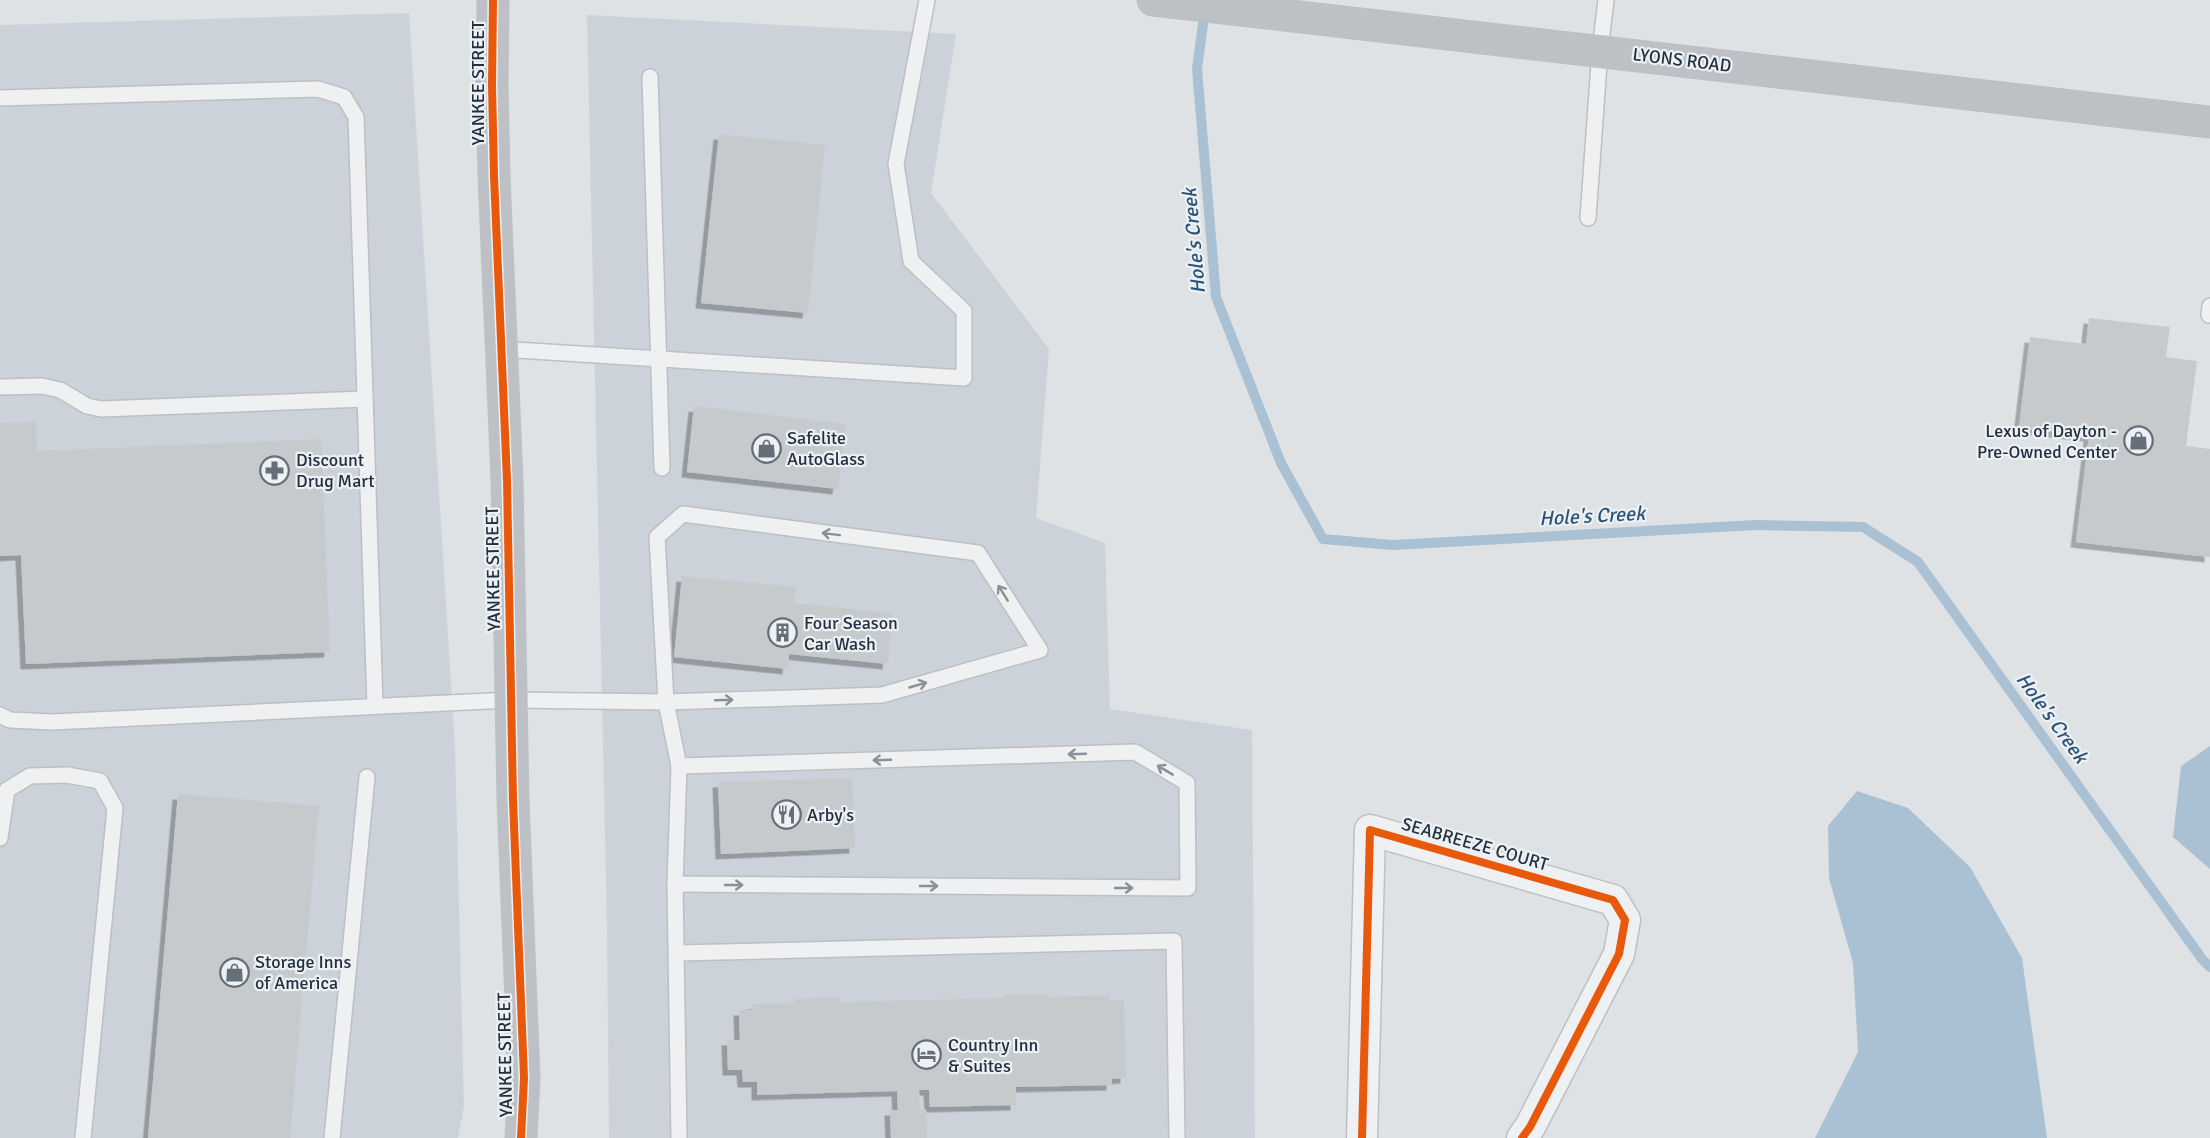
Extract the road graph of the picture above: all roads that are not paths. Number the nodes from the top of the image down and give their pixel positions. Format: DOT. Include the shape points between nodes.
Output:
graph roads {
  1 [pos="493,0"];
  2 [pos="927,0"];
  3 [pos="1153,0"];
  4 [pos="1606,0"];
  5 [pos="1600,50"];
  6 [pos="650,77"];
  7 [pos="0,98"];
  8 [pos="2210,122"];
  9 [pos="1588,218"];
  10 [pos="501,349"];
  11 [pos="657,358"];
  12 [pos="0,387"];
  13 [pos="365,399"];
  14 [pos="662,468"];
  15 [pos="511,700"];
  16 [pos="666,702"];
  17 [pos="375,706"];
  18 [pos="0,715"];
  19 [pos="679,766"];
  20 [pos="366,777"];
  21 [pos="0,838"];
  22 [pos="675,885"];
  23 [pos="676,953"];
  24 [pos="83,1138"];
  25 [pos="332,1138"];
  26 [pos="521,1138"];
  27 [pos="679,1138"];
  28 [pos="1177,1138"];
  29 [pos="1362,1138"];
  30 [pos="1522,1138"];
  1 -- 10 [label="street, YANKEE STREET" via="494,176"];
  2 -- 11 [label="lane" via="896,164 911,261 964,311 964,378"];
  3 -- 5 [label="street, LYONS ROAD"];
  4 -- 5 [label="lane"];
  5 -- 8 [label="street, LYONS ROAD"];
  5 -- 9 [label="lane"];
  6 -- 11 [label="lane"];
  7 -- 13 [label="lane" via="318,88 344,97 356,117"];
  10 -- 11 [label="lane"];
  10 -- 15 [label="street, YANKEE STREET"];
  11 -- 14 [label="lane"];
  12 -- 13 [label="lane" via="42,386 101,409"];
  13 -- 17 [label="lane"];
  15 -- 16 [label="lane"];
  15 -- 17 [label="lane"];
  15 -- 26 [label="street, YANKEE STREET" via="524,1078"];
  16 -- 16 [label="lane, one-way" via="882,694 1040,650 978,553 683,514 657,537"];
  16 -- 19 [label="lane"];
  17 -- 18 [label="lane" via="52,722 10,720"];
  19 -- 22 [label="lane"];
  22 -- 19 [label="lane, one-way" via="1188,888 1187,783 1136,752"];
  20 -- 25 [label="lane"];
  21 -- 24 [label="lane" via="7,790 30,776 67,775 100,781 114,808"];
  22 -- 23 [label="lane"];
  23 -- 27 [label="lane"];
  23 -- 28 [label="lane" via="1174,941"];
  29 -- 30 [label="street, SEABREEZE COURT" via="1370,830 1613,900 1625,920 1619,954"];
}
